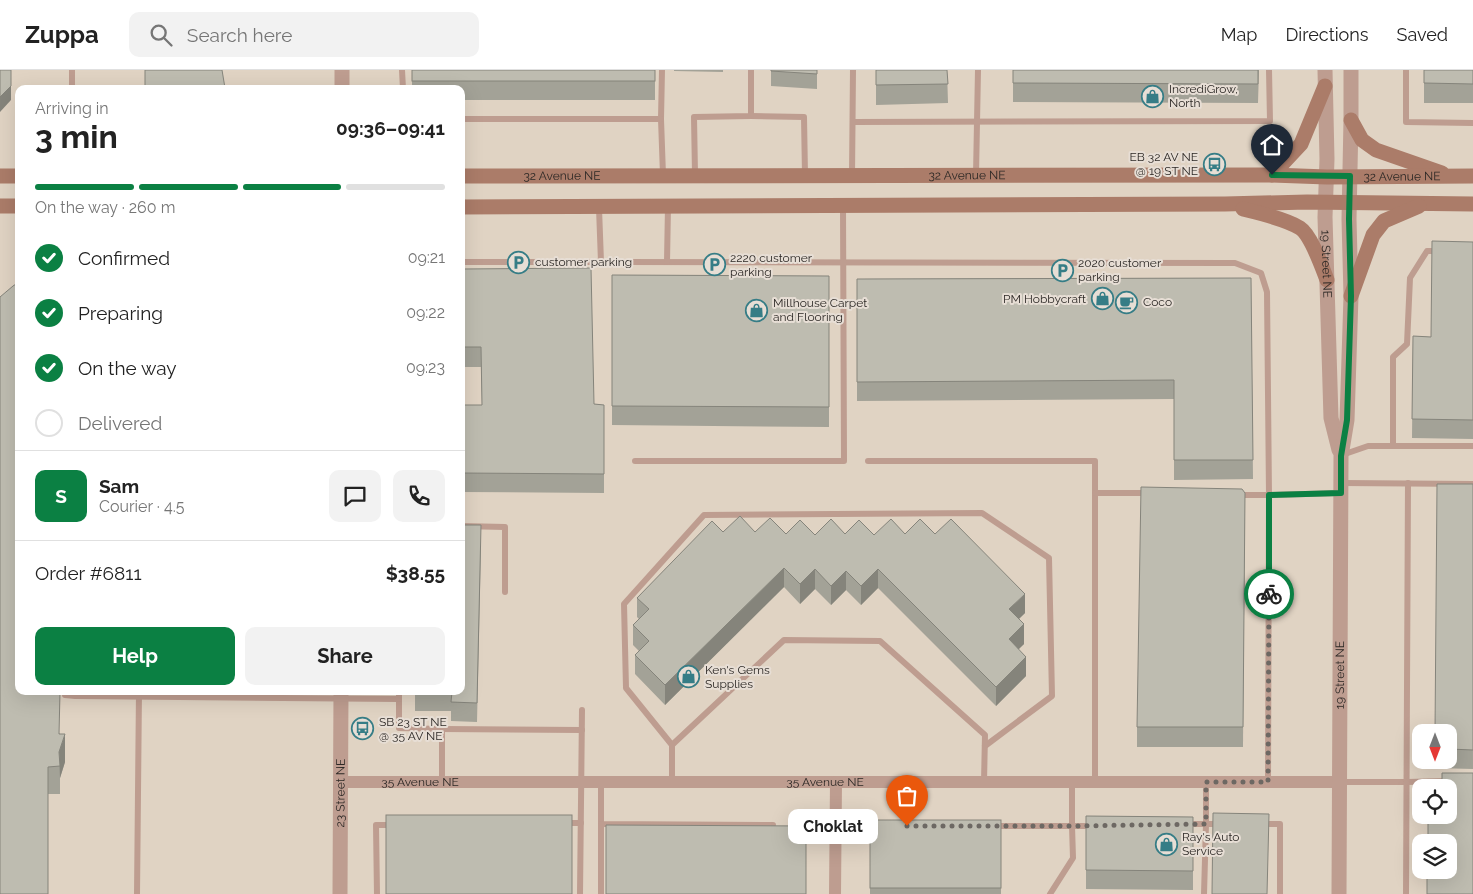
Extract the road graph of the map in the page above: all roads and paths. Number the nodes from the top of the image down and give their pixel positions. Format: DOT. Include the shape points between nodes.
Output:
graph roads {
  1 [pos="72,70"];
  2 [pos="342,70"];
  3 [pos="402,70"];
  4 [pos="662,70"];
  5 [pos="751,70"];
  6 [pos="853,70"];
  7 [pos="978,70"];
  8 [pos="1269,70"];
  9 [pos="1325,70"];
  10 [pos="1351,70"];
  11 [pos="1406,70"];
  12 [pos="72,85"];
  13 [pos="342,85"];
  14 [pos="402,85"];
  15 [pos="1325,86"];
  16 [pos="751,116"];
  17 [pos="465,119"];
  18 [pos="661,119"];
  19 [pos="1351,120"];
  20 [pos="852,122"];
  21 [pos="977,122"];
  22 [pos="1473,123"];
  23 [pos="664,175"];
  24 [pos="696,175"];
  25 [pos="805,175"];
  26 [pos="976,175"];
  27 [pos="1272,175"];
  28 [pos="0,176"];
  29 [pos="15,176"];
  30 [pos="465,176"];
  31 [pos="852,176"];
  32 [pos="1350,176"];
  33 [pos="1451,176"];
  34 [pos="1473,176"];
  35 [pos="1326,177"];
  36 [pos="1325,203"];
  37 [pos="1225,204"];
  38 [pos="1349,204"];
  39 [pos="1425,204"];
  40 [pos="1473,204"];
  41 [pos="0,206"];
  42 [pos="15,206"];
  43 [pos="599,206"];
  44 [pos="668,206"];
  45 [pos="843,206"];
  46 [pos="465,207"];
  47 [pos="1446,251"];
  48 [pos="465,262"];
  49 [pos="622,262"];
  50 [pos="667,262"];
  51 [pos="842,262"];
  52 [pos="1327,280"];
  53 [pos="1351,296"];
  54 [pos="1393,446"];
  55 [pos="1473,446"];
  56 [pos="1341,456"];
  57 [pos="635,461"];
  58 [pos="868,461"];
  59 [pos="1408,484"];
  60 [pos="1473,484"];
  61 [pos="1341,488"];
  62 [pos="1095,493"];
  63 [pos="1153,494"];
  64 [pos="1230,494"];
  65 [pos="1269,495"];
  66 [pos="465,526"];
  67 [pos="505,592"];
  68 [pos="65,695"];
  69 [pos="102,695"];
  70 [pos="139,695"];
  71 [pos="341,695"];
  72 [pos="353,695"];
  73 [pos="399,695"];
  74 [pos="399,699"];
  75 [pos="582,710"];
  76 [pos="442,729"];
  77 [pos="582,730"];
  78 [pos="672,745"];
  79 [pos="985,746"];
  80 [pos="341,782"];
  81 [pos="442,782"];
  82 [pos="581,782"];
  83 [pos="601,782"];
  84 [pos="672,782"];
  85 [pos="836,782"];
  86 [pos="908,782"];
  87 [pos="984,782"];
  88 [pos="1072,782"];
  89 [pos="1095,782"];
  90 [pos="1206,782"];
  91 [pos="1268,782"];
  92 [pos="1340,782"];
  93 [pos="1407,782"];
  94 [pos="1412,782"];
  95 [pos="561,823"];
  96 [pos="581,823"];
  97 [pos="601,824"];
  98 [pos="1206,824"];
  99 [pos="1224,824"];
  100 [pos="1252,824"];
  101 [pos="406,825"];
  102 [pos="774,825"];
  103 [pos="1177,825"];
  104 [pos="916,826"];
  105 [pos="984,826"];
  106 [pos="1072,826"];
  107 [pos="1101,826"];
  108 [pos="137,894"];
  109 [pos="340,894"];
  110 [pos="376,894"];
  111 [pos="580,894"];
  112 [pos="602,894"];
  113 [pos="835,894"];
  114 [pos="1050,894"];
  115 [pos="1204,894"];
  116 [pos="1280,894"];
  117 [pos="1339,894"];
  118 [pos="1406,894"];
  1 -- 12 [label="lane"];
  2 -- 13 [label="street"];
  3 -- 14 [label="lane"];
  4 -- 18 [label="lane"];
  5 -- 16 [label="lane"];
  6 -- 20 [label="lane"];
  7 -- 21 [label="lane"];
  8 -- 21 [label="lane" via="1270,120"];
  9 -- 15 [label="street, 19 Street NE"];
  10 -- 19 [label="street, 19 Street NE"];
  11 -- 22 [label="lane" via="1406,122"];
  15 -- 27 [label="main road" via="1301,144"];
  15 -- 35 [label="street, 19 Street NE"];
  16 -- 24 [label="lane" via="694,117"];
  16 -- 25 [label="lane" via="804,117"];
  17 -- 18 [label="lane"];
  18 -- 23 [label="lane"];
  19 -- 32 [label="street, 19 Street NE"];
  19 -- 33 [label="main road" via="1362,140 1376,150"];
  20 -- 21 [label="lane"];
  20 -- 31 [label="lane"];
  21 -- 26 [label="lane"];
  23 -- 24 [label="main road, 32 Avenue NE"];
  23 -- 30 [label="main road, 32 Avenue NE"];
  24 -- 25 [label="main road, 32 Avenue NE"];
  25 -- 31 [label="main road, 32 Avenue NE"];
  26 -- 27 [label="main road, 32 Avenue NE"];
  26 -- 31 [label="main road, 32 Avenue NE"];
  27 -- 35 [label="main road, 32 Avenue NE"];
  28 -- 29 [label="main road"];
  32 -- 33 [label="main road, 32 Avenue NE"];
  32 -- 35 [label="main road, 32 Avenue NE"];
  32 -- 38 [label="street, 19 Street NE"];
  33 -- 34 [label="main road, 32 Avenue NE"];
  35 -- 36 [label="street, 19 Street NE"];
  36 -- 37 [label="main road"];
  36 -- 38 [label="main road"];
  36 -- 52 [label="street, 19 Street NE"];
  37 -- 45 [label="main road"];
  37 -- 52 [label="main road" via="1301,228 1312,244"];
  38 -- 39 [label="main road"];
  38 -- 53 [label="street, 19 Street NE"];
  39 -- 40 [label="main road"];
  39 -- 53 [label="main road" via="1384,221 1373,235"];
  41 -- 42 [label="main road"];
  43 -- 44 [label="main road"];
  43 -- 46 [label="main road"];
  43 -- 48 [label="lane" via="601,262"];
  44 -- 45 [label="main road"];
  44 -- 50 [label="lane"];
  45 -- 51 [label="lane"];
  47 -- 54 [label="lane" via="1427,251 1410,278 1407,344 1393,357"];
  49 -- 50 [label="lane"];
  50 -- 51 [label="lane"];
  51 -- 57 [label="lane" via="844,461"];
  51 -- 65 [label="lane" via="1235,263 1261,273 1267,292"];
  52 -- 56 [label="street, 19 Street NE" via="1331,418"];
  53 -- 56 [label="street, 19 Street NE" via="1347,420"];
  54 -- 55 [label="lane"];
  54 -- 56 [label="lane" via="1368,446"];
  56 -- 61 [label="street, 19 Street NE"];
  58 -- 62 [label="lane" via="1095,461"];
  59 -- 60 [label="lane"];
  59 -- 61 [label="lane"];
  59 -- 93 [label="lane"];
  61 -- 65 [label="lane"];
  61 -- 92 [label="street, 19 Street NE"];
  62 -- 63 [label="lane"];
  62 -- 89 [label="lane"];
  64 -- 65 [label="lane"];
  65 -- 91 [label="lane"];
  66 -- 67 [label="lane" via="505,527"];
  68 -- 69 [label="lane"];
  70 -- 108 [label="lane"];
  71 -- 80 [label="street, 23 Street NE"];
  72 -- 74 [label="lane"];
  73 -- 74 [label="lane"];
  74 -- 76 [label="lane" via="399,728"];
  75 -- 77 [label="lane"];
  76 -- 77 [label="lane"];
  76 -- 81 [label="lane"];
  77 -- 82 [label="lane"];
  78 -- 79 [label="lane" via="784,640 804,640 880,641 985,735"];
  78 -- 79 [label="lane" via="626,688 624,604 704,515 982,512 1049,558 1052,696"];
  78 -- 84 [label="lane"];
  79 -- 87 [label="lane"];
  80 -- 81 [label="street, 35 Avenue NE"];
  80 -- 109 [label="street, 23 Street NE"];
  81 -- 82 [label="street, 35 Avenue NE"];
  82 -- 83 [label="street, 35 Avenue NE"];
  82 -- 96 [label="lane"];
  83 -- 84 [label="street, 35 Avenue NE"];
  83 -- 97 [label="lane"];
  84 -- 85 [label="street, 35 Avenue NE"];
  85 -- 86 [label="street, 35 Avenue NE"];
  85 -- 113 [label="street"];
  86 -- 87 [label="street, 35 Avenue NE"];
  86 -- 104 [label="lane" via="907,826"];
  87 -- 88 [label="street, 35 Avenue NE"];
  88 -- 89 [label="street, 35 Avenue NE"];
  88 -- 106 [label="lane"];
  89 -- 90 [label="street, 35 Avenue NE"];
  90 -- 91 [label="street, 35 Avenue NE"];
  90 -- 98 [label="lane"];
  91 -- 92 [label="street, 35 Avenue NE"];
  92 -- 93 [label="lane"];
  92 -- 117 [label="street, 19 Street NE"];
  93 -- 94 [label="lane"];
  93 -- 118 [label="lane"];
  95 -- 96 [label="lane"];
  96 -- 111 [label="lane"];
  97 -- 102 [label="lane"];
  97 -- 112 [label="lane"];
  98 -- 99 [label="lane"];
  98 -- 103 [label="lane"];
  98 -- 115 [label="lane"];
  100 -- 116 [label="lane" via="1280,824"];
  101 -- 110 [label="lane" via="376,825"];
  105 -- 106 [label="lane"];
  106 -- 107 [label="lane"];
  106 -- 114 [label="lane" via="1073,858"];
}
